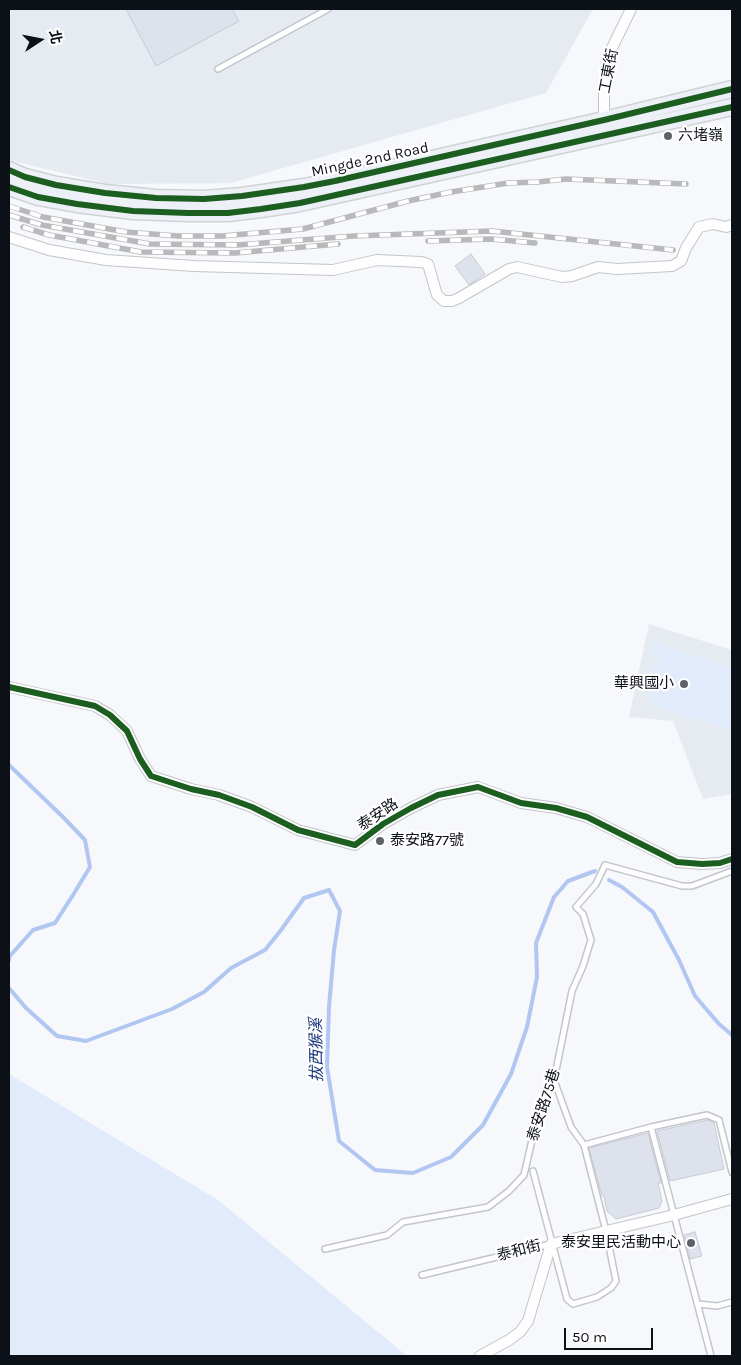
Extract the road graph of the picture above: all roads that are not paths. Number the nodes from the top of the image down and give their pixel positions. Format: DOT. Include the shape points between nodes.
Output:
graph roads {
  1 [pos="328,9"];
  2 [pos="631,9"];
  3 [pos="218,69"];
  4 [pos="732,89"];
  5 [pos="732,107"];
  6 [pos="605,128"];
  7 [pos="9,170"];
  8 [pos="9,186"];
  9 [pos="732,225"];
  10 [pos="9,237"];
  11 [pos="9,687"];
  12 [pos="732,859"];
  13 [pos="732,871"];
  14 [pos="554,1080"];
  15 [pos="651,1127"];
  16 [pos="584,1145"];
  17 [pos="532,1171"];
  18 [pos="732,1172"];
  19 [pos="732,1198"];
  20 [pos="674,1215"];
  21 [pos="606,1231"];
  22 [pos="551,1244"];
  23 [pos="326,1249"];
  24 [pos="422,1276"];
  25 [pos="732,1302"];
  26 [pos="698,1304"];
  27 [pos="480,1356"];
  28 [pos="711,1356"];
  1 -- 3 [label="lane"];
  2 -- 6 [label="street, 工東街" via="611,50 604,93"];
  4 -- 6 [label="main road, Mingde 2nd Road"];
  5 -- 6 [label="main road, Mingde 2nd Road"];
  6 -- 7 [label="main road, Mingde 2nd Road" via="304,187 213,198 156,198 105,193 56,185"];
  6 -- 8 [label="main road, Mingde 2nd Road" via="300,204 261,209 188,213 133,211 38,197"];
  9 -- 10 [label="street" via="713,224 699,228 681,260 672,266 638,269 598,267 562,277 517,267 452,301 444,301 437,295 428,264 421,262 377,260 333,270 194,266 106,260 49,250"];
  11 -- 12 [label="street, 泰安路" via="95,706 110,715 127,731 151,776 252,807 298,830 355,845 383,824 438,795 478,787 521,803 587,817 677,862 702,864"];
  13 -- 14 [label="lane, 泰安路75巷" via="692,886 682,886 605,864 596,884 576,907 583,914 591,940 572,991"];
  14 -- 16 [label="lane" via="571,1127"];
  14 -- 23 [label="lane, 泰安路75巷" via="538,1114 524,1174 488,1207 403,1222 387,1235"];
  15 -- 16 [label="lane"];
  15 -- 18 [label="lane" via="707,1115 719,1120"];
  15 -- 20 [label="lane"];
  16 -- 21 [label="lane"];
  17 -- 22 [label="lane"];
  19 -- 20 [label="street, 泰和街"];
  20 -- 21 [label="street, 泰和街"];
  20 -- 26 [label="lane"];
  21 -- 22 [label="street, 泰和街"];
  21 -- 22 [label="lane" via="616,1281 597,1297 573,1304 567,1299"];
  22 -- 24 [label="lane, 泰和街"];
  22 -- 27 [label="street" via="528,1321 520,1332"];
  25 -- 26 [label="lane" via="717,1306"];
  26 -- 28 [label="lane"];
}
